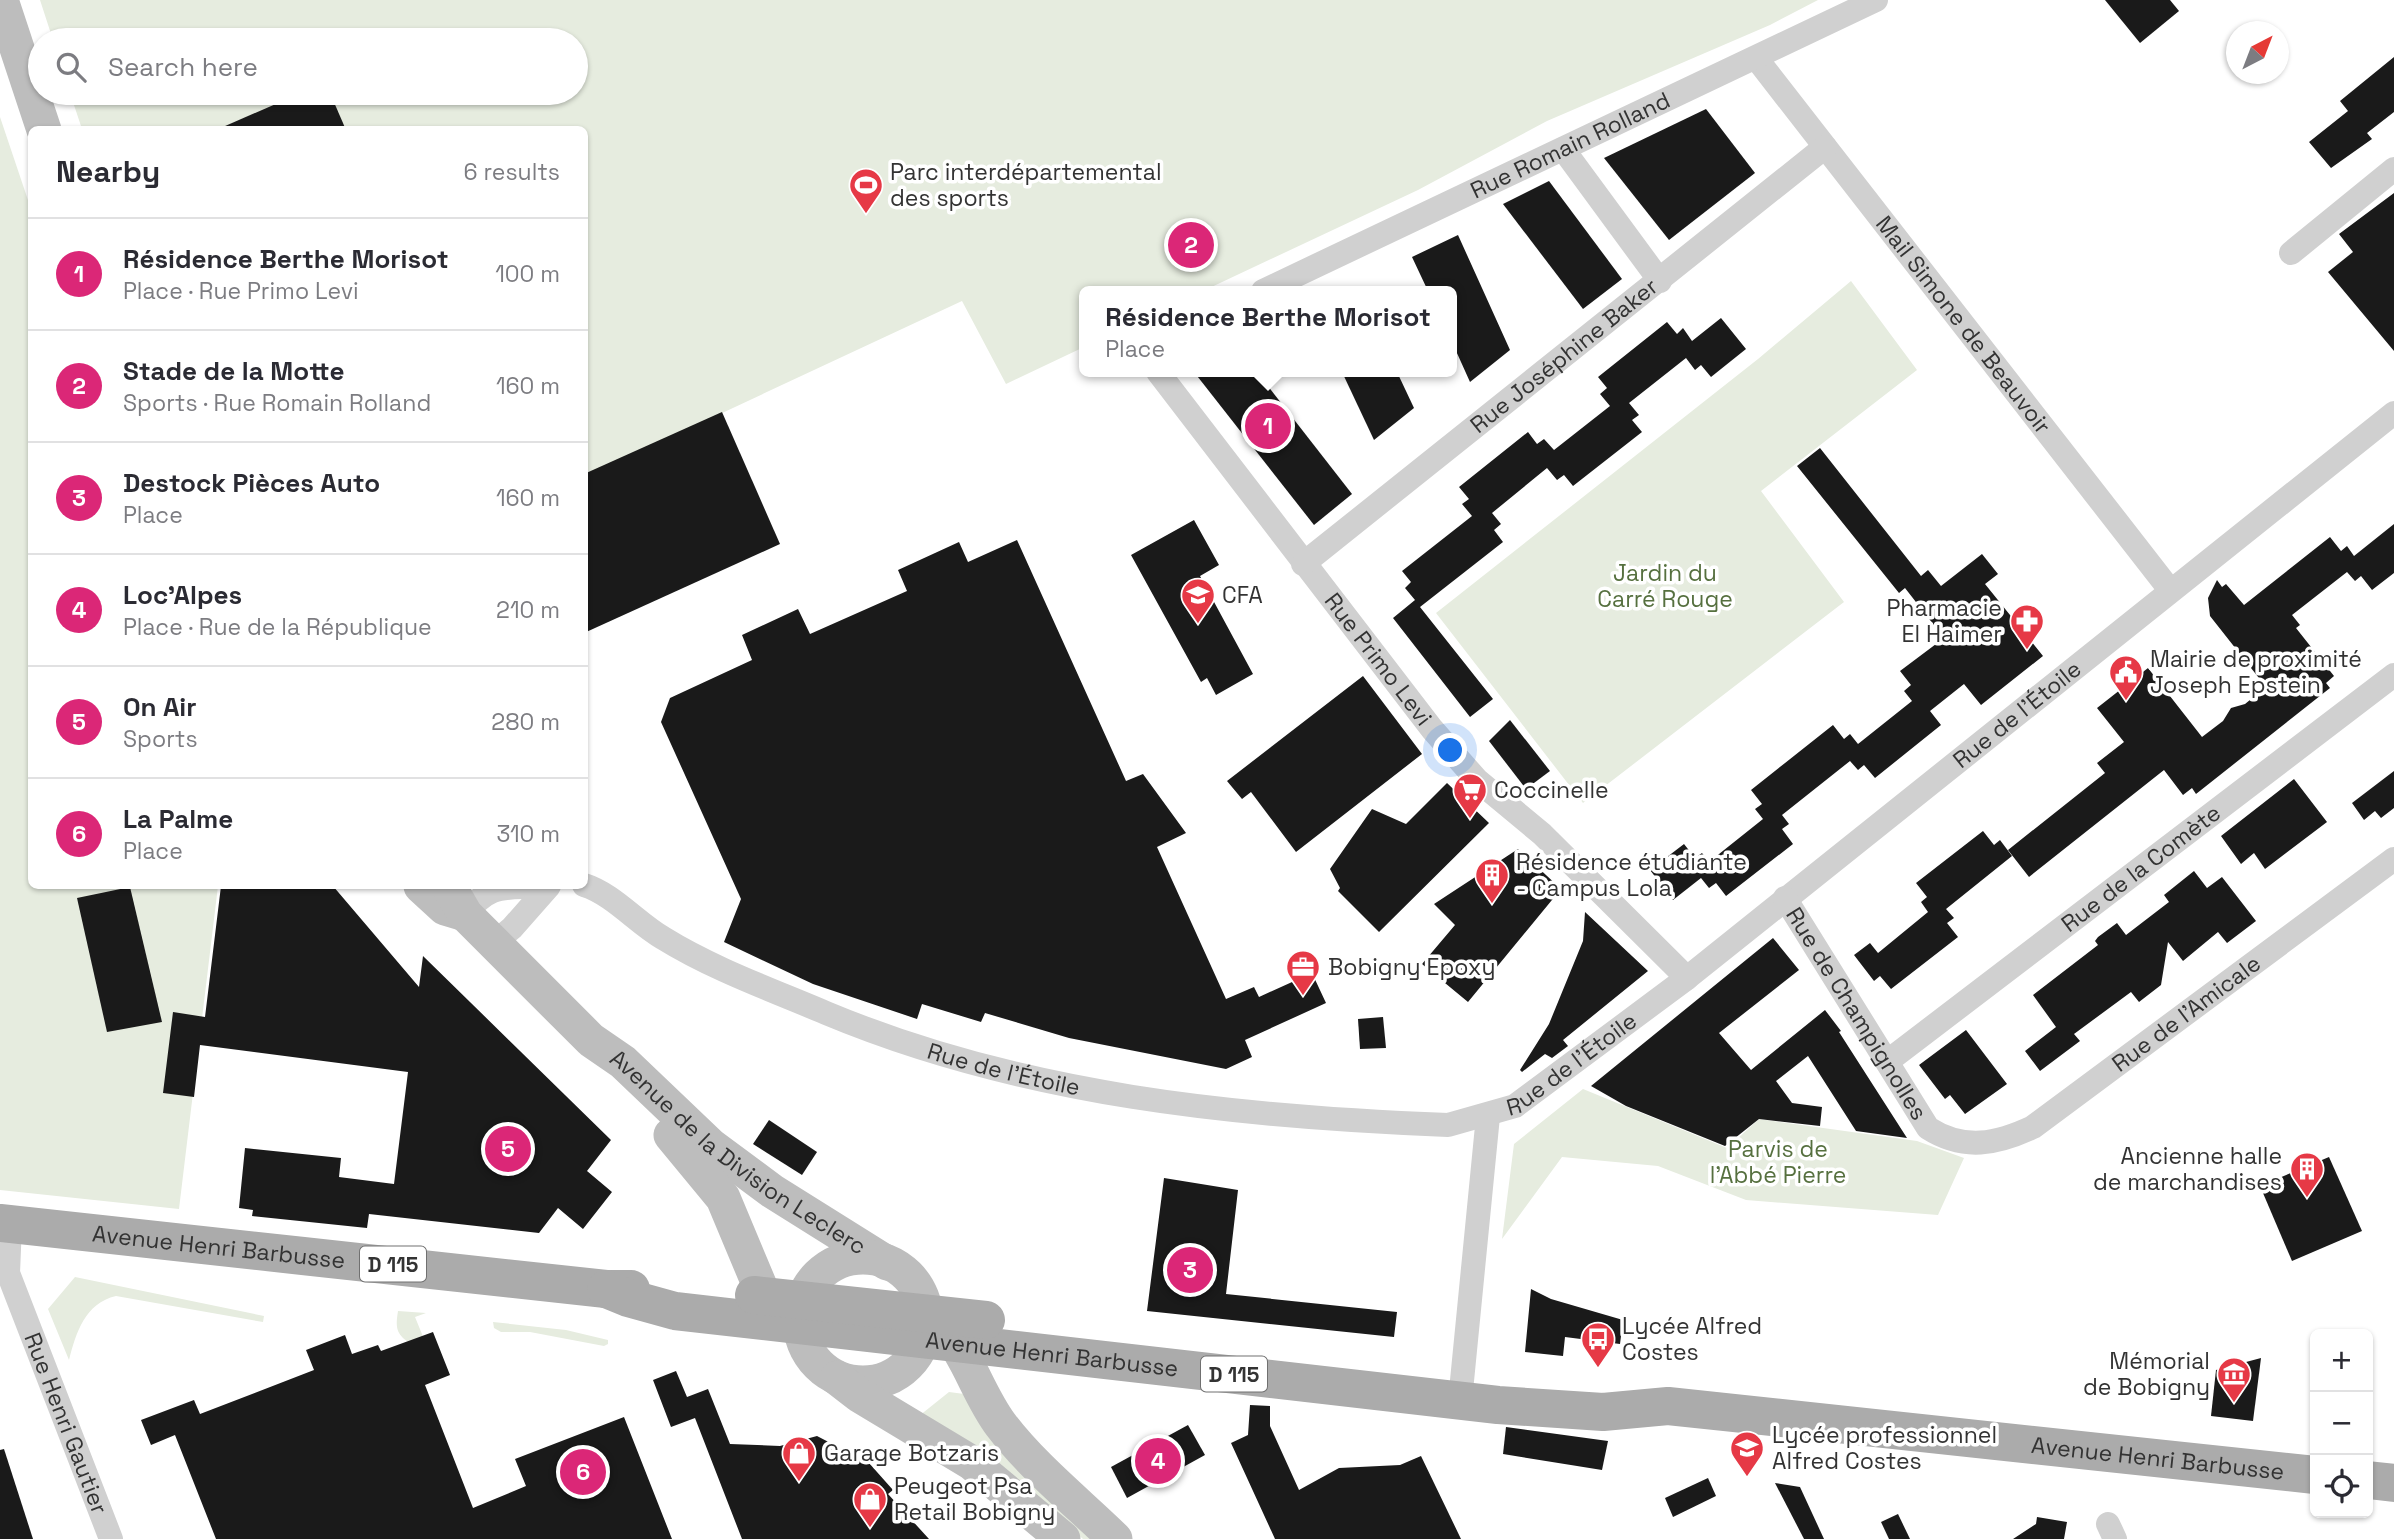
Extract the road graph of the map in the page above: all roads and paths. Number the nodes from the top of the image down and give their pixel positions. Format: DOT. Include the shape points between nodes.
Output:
graph roads {
  1 [pos="1,0"];
  2 [pos="1876,0"];
  3 [pos="1756,58"];
  4 [pos="28,82"];
  5 [pos="36,105"];
  6 [pos="43,126"];
  7 [pos="1825,147"];
  8 [pos="1563,149"];
  9 [pos="2394,169"];
  10 [pos="2291,253"];
  11 [pos="1660,281"];
  12 [pos="1274,286"];
  13 [pos="1162,377"];
  14 [pos="2394,413"];
  15 [pos="1303,564"];
  16 [pos="2170,590"];
  17 [pos="2394,675"];
  18 [pos="2394,859"];
  19 [pos="588,888"];
  20 [pos="424,889"];
  21 [pos="503,889"];
  22 [pos="546,889"];
  23 [pos="1785,898"];
  24 [pos="457,900"];
  25 [pos="494,943"];
  26 [pos="1687,978"];
  27 [pos="591,1040"];
  28 [pos="1888,1061"];
  29 [pos="1488,1116"];
  30 [pos="1967,1144"];
  31 [pos="5,1224"];
  32 [pos="887,1263"];
  33 [pos="606,1289"];
  34 [pos="764,1296"];
  35 [pos="802,1312"];
  36 [pos="937,1332"];
  37 [pos="832,1374"];
  38 [pos="1461,1388"];
  39 [pos="2310,1474"];
  40 [pos="2373,1481"];
  41 [pos="2394,1483"];
  42 [pos="111,1539"];
  43 [pos="1063,1539"];
  44 [pos="1115,1539"];
  1 -- 4 [label="main road"];
  2 -- 3 [label="street, Rue Romain Rolland"];
  3 -- 7 [label="street, Mail Simone de Beauvoir"];
  3 -- 8 [label="street, Rue Romain Rolland"];
  5 -- 6 [label="main road"];
  7 -- 11 [label="street, Rue Joséphine Baker"];
  7 -- 16 [label="street, Mail Simone de Beauvoir"];
  8 -- 11 [label="street"];
  8 -- 12 [label="street, Rue Romain Rolland"];
  9 -- 10 [label="street"];
  11 -- 15 [label="street, Rue Joséphine Baker"];
  13 -- 15 [label="street, Rue Primo Levi"];
  14 -- 16 [label="street, Rue de l'Étoile"];
  15 -- 26 [label="street, Rue Primo Levi" via="1477,780 1542,834"];
  16 -- 23 [label="street, Rue de l'Étoile"];
  17 -- 28 [label="street, Rue de la Comète"];
  18 -- 30 [label="street, Rue de l'Amicale" via="2033,1127 2004,1140"];
  19 -- 29 [label="street, Rue de l'Étoile" via="663,939 829,1014 919,1048 1027,1077 1188,1107 1436,1125"];
  20 -- 24 [label="main road, Avenue de la Division Leclerc" via="444,908"];
  21 -- 24 [label="street"];
  22 -- 25 [label="street"];
  23 -- 26 [label="street, Rue de l'Étoile"];
  23 -- 28 [label="street, Rue de Champignolles"];
  24 -- 25 [label="main road, Avenue de la Division Leclerc"];
  25 -- 27 [label="main road, Avenue de la Division Leclerc"];
  26 -- 29 [label="street, Rue de l'Étoile" via="1516,1106"];
  27 -- 32 [label="main road, Avenue de la Division Leclerc" via="623,1062 737,1167"];
  27 -- 34 [label="main road, Avenue de la Division Leclerc" via="608,1072 683,1147 723,1198"];
  28 -- 30 [label="street, Rue de Champignolles" via="1928,1128 1944,1139"];
  29 -- 38 [label="street"];
  31 -- 33 [label="main road, Avenue Henri Barbusse / D 115"];
  31 -- 42 [label="street, Rue Henri Gautier" via="8,1273"];
  32 -- 35 [label="main road" via="867,1256 840,1261 818,1275"];
  32 -- 36 [label="main road, Avenue de la Division Leclerc" via="918,1290"];
  33 -- 34 [label="main road, Avenue Henri Barbusse / D 115" via="692,1289"];
  33 -- 35 [label="main road, Avenue Henri Barbusse / D 115" via="675,1311"];
  34 -- 35 [label="main road, Avenue Henri Barbusse / D 115"];
  35 -- 36 [label="main road, Avenue Henri Barbusse / D 115"];
  35 -- 37 [label="main road" via="811,1354"];
  36 -- 37 [label="main road" via="909,1363 886,1378 858,1382"];
  36 -- 38 [label="main road, Avenue Henri Barbusse / D 115" via="1286,1361"];
  36 -- 44 [label="main road, Avenue de la Division Leclerc" via="1015,1442"];
  37 -- 43 [label="main road" via="972,1463"];
  38 -- 39 [label="main road, Avenue Henri Barbusse / D 115" via="1636,1394 1668,1406"];
  40 -- 41 [label="main road"];
}
